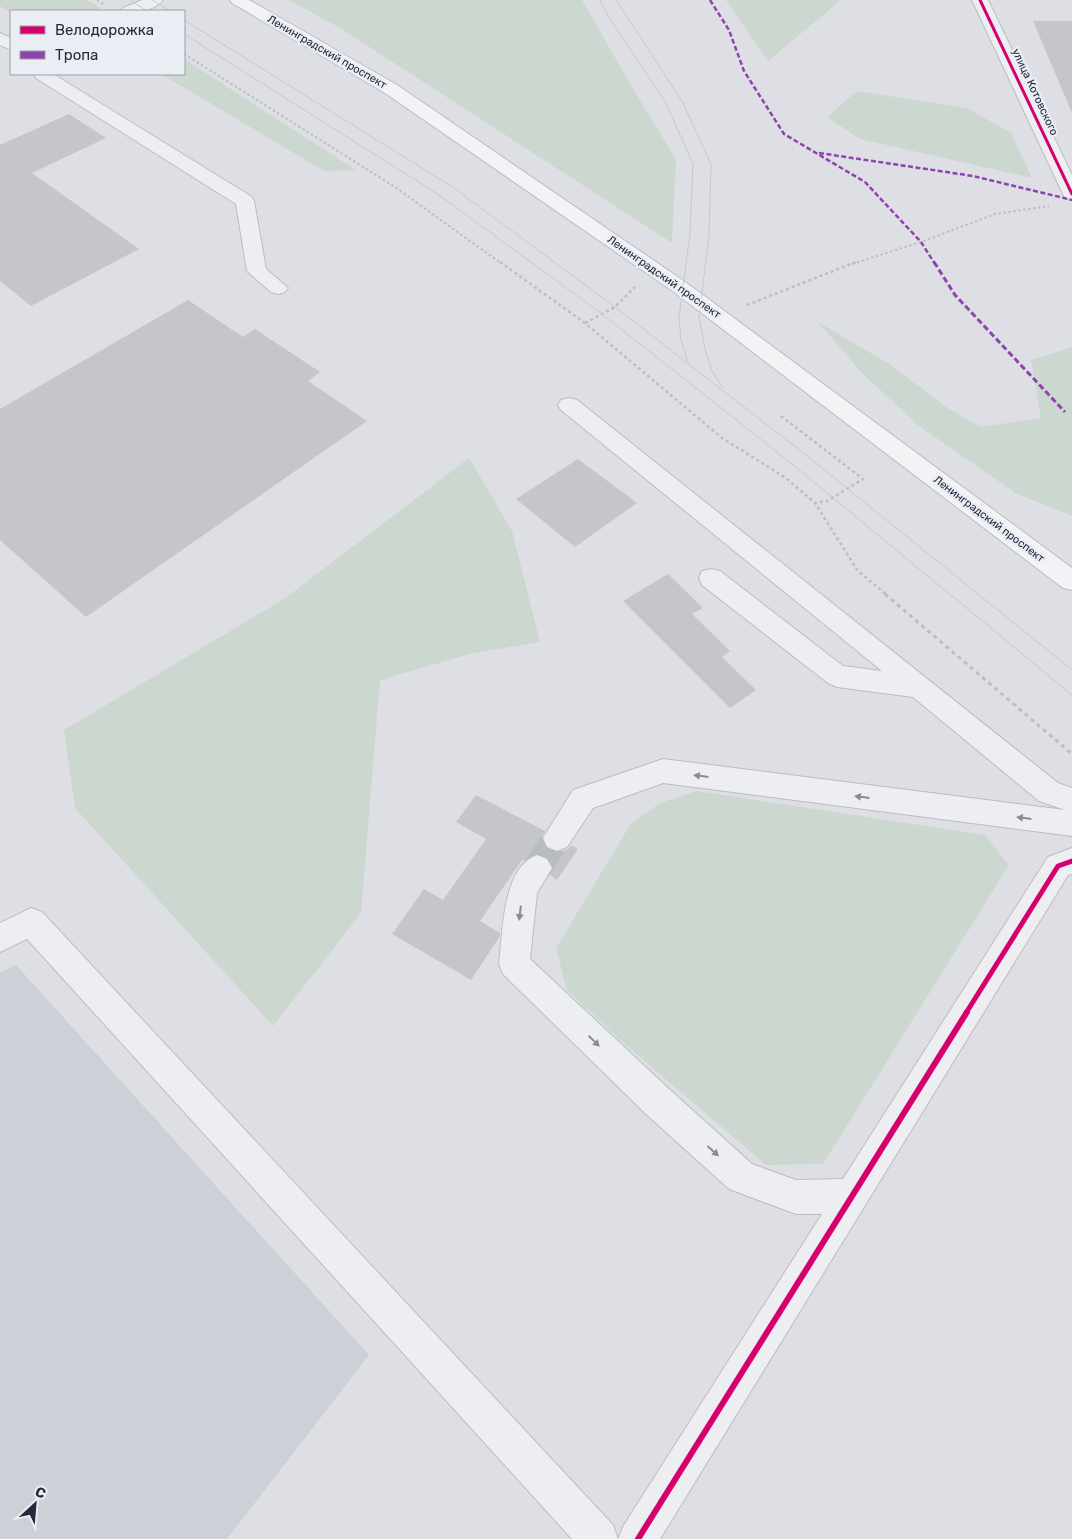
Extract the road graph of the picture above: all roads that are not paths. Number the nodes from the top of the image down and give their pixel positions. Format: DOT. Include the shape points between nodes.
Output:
graph roads {
  1 [pos="155,0"];
  2 [pos="238,0"];
  3 [pos="980,0"];
  4 [pos="131,10"];
  5 [pos="44,75"];
  6 [pos="1072,194"];
  7 [pos="278,288"];
  8 [pos="569,405"];
  9 [pos="711,578"];
  10 [pos="1072,581"];
  11 [pos="920,687"];
  12 [pos="1072,800"];
  13 [pos="1072,823"];
  14 [pos="557,838"];
  15 [pos="1072,861"];
  16 [pos="537,868"];
  17 [pos="0,938"];
  18 [pos="852,1196"];
  19 [pos="599,1539"];
  20 [pos="638,1539"];
  1 -- 4 [label="street"];
  2 -- 10 [label="main road, Ленинградский проспект" via="391,89 681,288"];
  3 -- 6 [label="street, улица Котовского"];
  5 -- 7 [label="street" via="245,201 257,271"];
  8 -- 11 [label="street"];
  9 -- 11 [label="street" via="837,676"];
  11 -- 12 [label="street" via="1049,792"];
  13 -- 14 [label="street, one-way" via="663,771 583,799"];
  15 -- 18 [label="street" via="1058,866"];
  16 -- 18 [label="street, one-way" via="524,890 514,964 657,1102 742,1176 796,1197"];
  17 -- 19 [label="street" via="31,922"];
  18 -- 20 [label="street"];
}
